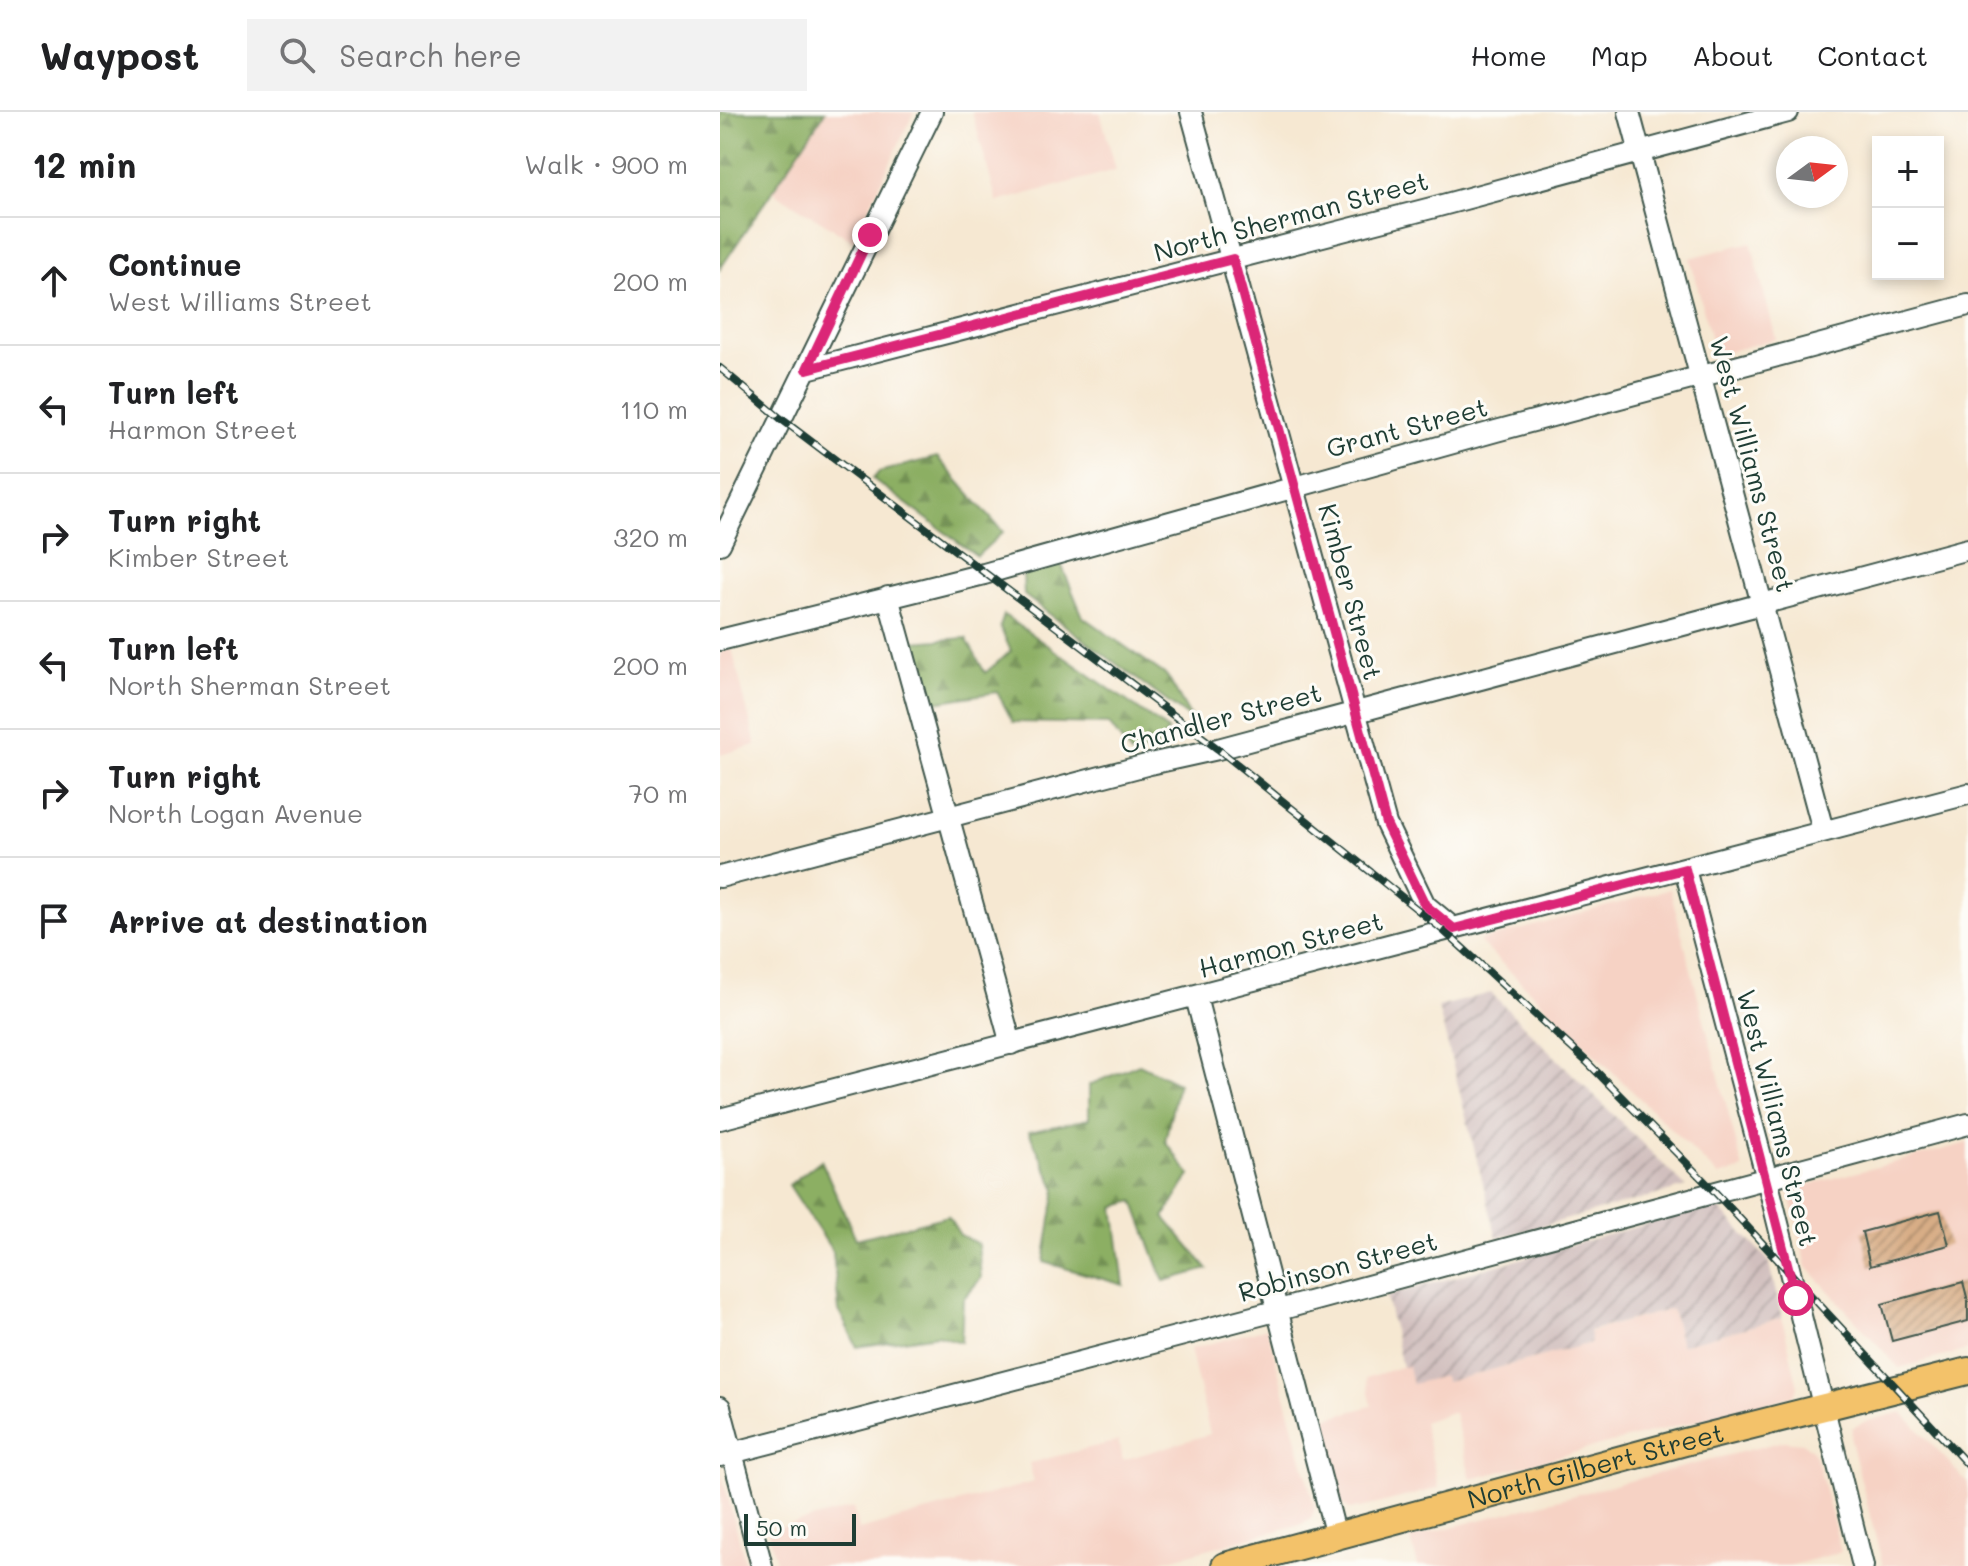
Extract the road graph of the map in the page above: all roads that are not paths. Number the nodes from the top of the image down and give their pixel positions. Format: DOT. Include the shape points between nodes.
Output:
graph roads {
  1 [pos="932,112"];
  2 [pos="1191,112"];
  3 [pos="1629,112"];
  4 [pos="1788,112"];
  5 [pos="1639,152"];
  6 [pos="1233,259"];
  7 [pos="1968,305"];
  8 [pos="807,369"];
  9 [pos="1702,378"];
  10 [pos="1295,486"];
  11 [pos="721,537"];
  12 [pos="1968,549"];
  13 [pos="888,597"];
  14 [pos="1763,603"];
  15 [pos="720,640"];
  16 [pos="1355,710"];
  17 [pos="1968,794"];
  18 [pos="949,819"];
  19 [pos="1823,830"];
  20 [pos="1685,869"];
  21 [pos="720,877"];
  22 [pos="1454,929"];
  23 [pos="1196,997"];
  24 [pos="1011,1044"];
  25 [pos="720,1119"];
  26 [pos="1968,1124"];
  27 [pos="1767,1179"];
  28 [pos="1278,1311"];
  29 [pos="1968,1371"];
  30 [pos="720,1407"];
  31 [pos="1824,1408"];
  32 [pos="726,1455"];
  33 [pos="1336,1536"];
  34 [pos="762,1566"];
  35 [pos="1225,1566"];
  36 [pos="1863,1566"];
  1 -- 8 [label="street"];
  2 -- 6 [label="street, Kimber Street"];
  3 -- 5 [label="street, West Williams Street"];
  4 -- 5 [label="street, North Sherman Street"];
  5 -- 6 [label="street, North Sherman Street"];
  5 -- 9 [label="street, West Williams Street"];
  6 -- 8 [label="street, North Sherman Street"];
  6 -- 10 [label="street, Kimber Street"];
  7 -- 9 [label="street, Grant Street"];
  8 -- 11 [label="street"];
  9 -- 10 [label="street, Grant Street"];
  9 -- 14 [label="street, West Williams Street"];
  10 -- 13 [label="street, Grant Street"];
  10 -- 16 [label="street, Kimber Street"];
  12 -- 14 [label="street, Chandler Street"];
  13 -- 15 [label="street, Grant Street"];
  13 -- 18 [label="street"];
  14 -- 16 [label="street, Chandler Street"];
  14 -- 19 [label="street, West Williams Street"];
  16 -- 18 [label="street, Chandler Street"];
  16 -- 22 [label="street, Kimber Street" via="1386,824 1425,905"];
  17 -- 19 [label="street, Harmon Street"];
  18 -- 21 [label="street, Chandler Street"];
  18 -- 24 [label="street"];
  19 -- 20 [label="street, Harmon Street"];
  20 -- 22 [label="street, Harmon Street"];
  20 -- 27 [label="street, West Williams Street"];
  22 -- 23 [label="street, Harmon Street"];
  23 -- 24 [label="street, Harmon Street"];
  23 -- 28 [label="street"];
  24 -- 25 [label="street, Harmon Street"];
  26 -- 27 [label="street, Robinson Street"];
  27 -- 28 [label="street, Robinson Street"];
  27 -- 31 [label="street, West Williams Street"];
  28 -- 32 [label="street, Robinson Street"];
  28 -- 33 [label="street"];
  29 -- 31 [label="main road, North Gilbert Street"];
  30 -- 32 [label="street"];
  31 -- 33 [label="main road, North Gilbert Street"];
  31 -- 36 [label="street, West Williams Street"];
  32 -- 34 [label="street"];
  33 -- 35 [label="main road, North Gilbert Street"];
}
